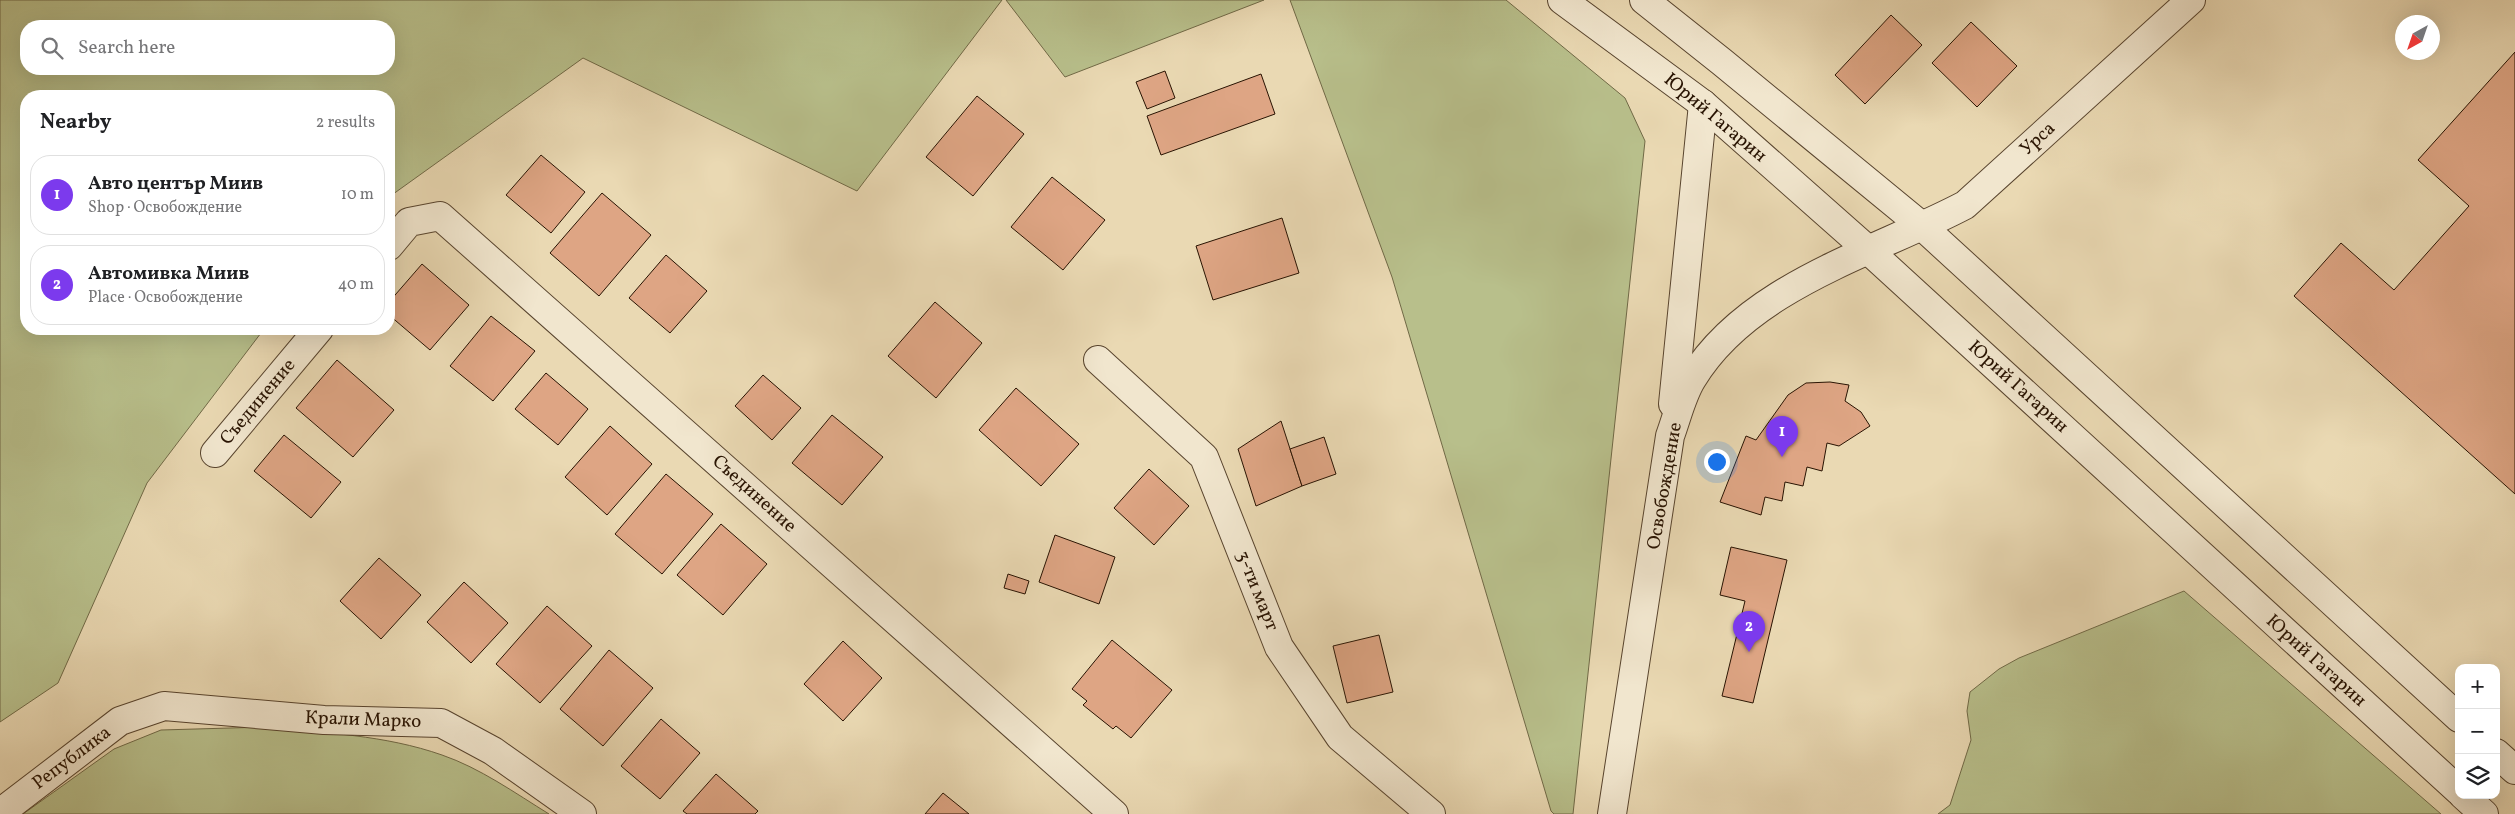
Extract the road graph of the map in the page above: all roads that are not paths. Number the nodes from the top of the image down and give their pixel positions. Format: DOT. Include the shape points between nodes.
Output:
graph roads {
  1 [pos="1562,0"];
  2 [pos="1644,0"];
  3 [pos="2191,0"];
  4 [pos="1703,104"];
  5 [pos="1922,228"];
  6 [pos="395,239"];
  7 [pos="1867,249"];
  8 [pos="315,335"];
  9 [pos="1098,360"];
  10 [pos="1670,436"];
  11 [pos="215,453"];
  12 [pos="2455,714"];
  13 [pos="120,721"];
  14 [pos="2497,754"];
  15 [pos="2515,770"];
  16 [pos="2455,787"];
  17 [pos="2467,799"];
  18 [pos="0,813"];
  19 [pos="582,814"];
  20 [pos="1114,814"];
  21 [pos="1431,814"];
  22 [pos="1612,814"];
  23 [pos="2484,814"];
  1 -- 4 [label="street, Юрий Гагарин"];
  2 -- 5 [label="street"];
  3 -- 5 [label="street, Урса" via="1965,205"];
  4 -- 7 [label="street, Юрий Гагарин"];
  4 -- 10 [label="street"];
  5 -- 7 [label="street, Урса"];
  5 -- 12 [label="street"];
  6 -- 20 [label="street, Съединение" via="409,222 440,216"];
  7 -- 10 [label="street, Освобождение" via="1749,316 1715,347 1691,380"];
  7 -- 16 [label="street, Юрий Гагарин"];
  8 -- 11 [label="street, Съединение"];
  9 -- 21 [label="street, 3-ти март" via="1204,457 1279,647 1340,737"];
  10 -- 22 [label="street, Освобождение"];
  13 -- 18 [label="street, Република"];
  13 -- 19 [label="street, Крали Марко" via="164,706 324,720 441,723 493,751"];
  14 -- 15 [label="street"];
  17 -- 23 [label="street"];
}
